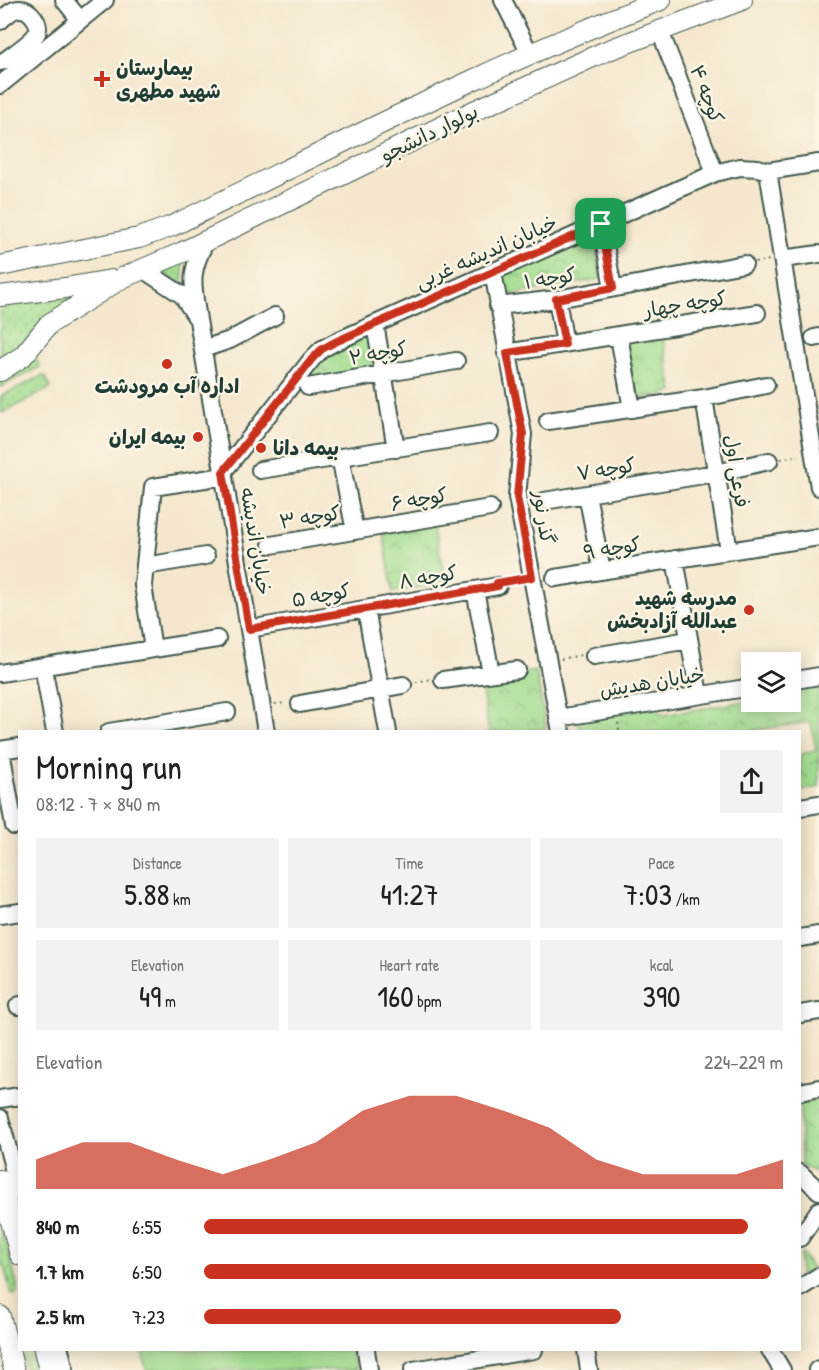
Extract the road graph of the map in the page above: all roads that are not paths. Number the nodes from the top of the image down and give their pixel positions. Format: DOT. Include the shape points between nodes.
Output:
graph roads {
  1 [pos="64,0"];
  2 [pos="105,0"];
  3 [pos="503,0"];
  4 [pos="661,0"];
  5 [pos="742,0"];
  6 [pos="80,20"];
  7 [pos="0,21"];
  8 [pos="660,31"];
  9 [pos="530,54"];
  10 [pos="0,62"];
  11 [pos="0,85"];
  12 [pos="819,163"];
  13 [pos="768,171"];
  14 [pos="715,172"];
  15 [pos="601,224"];
  16 [pos="206,241"];
  17 [pos="0,253"];
  18 [pos="63,254"];
  19 [pos="819,254"];
  20 [pos="782,259"];
  21 [pos="744,264"];
  22 [pos="0,266"];
  23 [pos="144,270"];
  24 [pos="493,272"];
  25 [pos="122,278"];
  26 [pos="613,288"];
  27 [pos="0,296"];
  28 [pos="556,299"];
  29 [pos="498,306"];
  30 [pos="757,314"];
  31 [pos="275,316"];
  32 [pos="198,320"];
  33 [pos="375,324"];
  34 [pos="619,336"];
  35 [pos="565,344"];
  36 [pos="203,349"];
  37 [pos="507,353"];
  38 [pos="456,361"];
  39 [pos="0,371"];
  40 [pos="383,374"];
  41 [pos="766,385"];
  42 [pos="308,387"];
  43 [pos="704,398"];
  44 [pos="632,409"];
  45 [pos="548,421"];
  46 [pos="490,433"];
  47 [pos="396,448"];
  48 [pos="340,458"];
  49 [pos="769,461"];
  50 [pos="260,470"];
  51 [pos="716,473"];
  52 [pos="224,474"];
  53 [pos="819,487"];
  54 [pos="588,494"];
  55 [pos="544,501"];
  56 [pos="490,508"];
  57 [pos="356,531"];
  58 [pos="819,537"];
  59 [pos="271,544"];
  60 [pos="729,551"];
  61 [pos="206,556"];
  62 [pos="675,560"];
  63 [pos="145,566"];
  64 [pos="602,571"];
  65 [pos="555,578"];
  66 [pos="498,586"];
  67 [pos="475,590"];
  68 [pos="366,609"];
  69 [pos="249,629"];
  70 [pos="217,639"];
  71 [pos="689,640"];
  72 [pos="153,649"];
  73 [pos="594,656"];
  74 [pos="43,666"];
  75 [pos="517,670"];
  76 [pos="0,673"];
  77 [pos="491,673"];
  78 [pos="819,676"];
  79 [pos="801,679"];
  80 [pos="443,680"];
  81 [pos="403,685"];
  82 [pos="741,689"];
  83 [pos="381,690"];
  84 [pos="699,695"];
  85 [pos="300,704"];
  86 [pos="226,712"];
  87 [pos="560,725"];
  88 [pos="55,730"];
  89 [pos="122,730"];
  90 [pos="266,730"];
  91 [pos="388,730"];
  92 [pos="18,747"];
  93 [pos="0,750"];
  94 [pos="819,804"];
  95 [pos="801,807"];
  96 [pos="11,827"];
  97 [pos="18,912"];
  98 [pos="0,915"];
  99 [pos="819,935"];
  100 [pos="801,938"];
  101 [pos="819,1011"];
  102 [pos="801,1014"];
  103 [pos="819,1088"];
  104 [pos="801,1092"];
  105 [pos="18,1096"];
  106 [pos="0,1099"];
  107 [pos="0,1118"];
  108 [pos="801,1174"];
  109 [pos="0,1180"];
  110 [pos="18,1186"];
  111 [pos="819,1191"];
  112 [pos="819,1210"];
  113 [pos="801,1237"];
  114 [pos="18,1248"];
  115 [pos="819,1276"];
  116 [pos="801,1287"];
  117 [pos="8,1323"];
  118 [pos="44,1351"];
  119 [pos="60,1351"];
  120 [pos="366,1351"];
  121 [pos="528,1351"];
  122 [pos="586,1351"];
  123 [pos="771,1351"];
  124 [pos="14,1370"];
  125 [pos="49,1370"];
  126 [pos="65,1370"];
  127 [pos="369,1370"];
  128 [pos="413,1370"];
  129 [pos="589,1370"];
  130 [pos="782,1370"];
  1 -- 6 [label="street"];
  2 -- 6 [label="street"];
  3 -- 9 [label="street"];
  4 -- 9 [label="main road, بولوار دانشجو"];
  5 -- 8 [label="main road, بولوار دانشجو"];
  6 -- 11 [label="street"];
  7 -- 10 [label="street" via="20,9 33,16 38,31"];
  8 -- 14 [label="street, کوچه ۴"];
  8 -- 16 [label="main road, بولوار دانشجو" via="476,110"];
  9 -- 18 [label="main road, بولوار دانشجو" via="172,226 139,238"];
  12 -- 13 [label="street, خیابان اندیشه غربی"];
  13 -- 14 [label="street, خیابان اندیشه غربی" via="740,167"];
  13 -- 20 [label="street"];
  14 -- 15 [label="street, خیابان اندیشه غربی"];
  15 -- 24 [label="street, خیابان اندیشه غربی"];
  15 -- 26 [label="street"];
  16 -- 23 [label="main road, بولوار دانشجو"];
  16 -- 32 [label="street, خیابان اندیشه" via="192,274"];
  17 -- 18 [label="main road"];
  18 -- 22 [label="main road"];
  19 -- 20 [label="street"];
  20 -- 53 [label="street"];
  21 -- 26 [label="street, کوچه ۱"];
  23 -- 25 [label="main road, بولوار دانشجو"];
  23 -- 32 [label="street" via="182,295"];
  24 -- 29 [label="street, گذر نور"];
  24 -- 33 [label="street, خیابان اندیشه غربی"];
  25 -- 27 [label="main road"];
  25 -- 39 [label="main road" via="49,324 23,356"];
  26 -- 28 [label="street, کوچه ۱"];
  28 -- 29 [label="street, کوچه ۱"];
  28 -- 35 [label="street"];
  29 -- 37 [label="street, گذر نور"];
  30 -- 34 [label="street, کوچه چهار"];
  31 -- 36 [label="street" via="230,340"];
  32 -- 36 [label="street, خیابان اندیشه"];
  33 -- 40 [label="street"];
  33 -- 52 [label="street, خیابان اندیشه غربی" via="322,349"];
  34 -- 35 [label="street"];
  34 -- 44 [label="street"];
  35 -- 37 [label="street"];
  36 -- 52 [label="street, خیابان اندیشه"];
  37 -- 87 [label="street, گذر نور" via="523,434 517,497"];
  38 -- 40 [label="street, کوچه ۲"];
  40 -- 42 [label="street, کوچه ۲"];
  40 -- 47 [label="street"];
  41 -- 43 [label="street"];
  43 -- 44 [label="street"];
  43 -- 51 [label="street, فرعی اول"];
  44 -- 45 [label="street"];
  46 -- 47 [label="street"];
  47 -- 48 [label="street"];
  48 -- 50 [label="street"];
  48 -- 57 [label="street"];
  49 -- 51 [label="street"];
  51 -- 54 [label="street, کوچه ۷"];
  51 -- 60 [label="street, فرعی اول"];
  52 -- 63 [label="street" via="153,487"];
  52 -- 69 [label="street, خیابان اندیشه"];
  54 -- 55 [label="street, کوچه ۷"];
  54 -- 64 [label="street"];
  56 -- 57 [label="street, کوچه ۶"];
  57 -- 59 [label="street, کوچه ۳"];
  58 -- 60 [label="street, کوچه ۹"];
  60 -- 62 [label="street, کوچه ۹"];
  61 -- 63 [label="street"];
  62 -- 64 [label="street, کوچه ۹"];
  62 -- 71 [label="street"];
  63 -- 72 [label="street" via="143,585"];
  64 -- 65 [label="street, کوچه ۹"];
  66 -- 67 [label="street, کوچه ۸"];
  67 -- 68 [label="street, کوچه ۸"];
  67 -- 77 [label="street"];
  68 -- 69 [label="street, کوچه ۵"];
  68 -- 83 [label="street"];
  69 -- 90 [label="street, خیابان اندیشه"];
  70 -- 72 [label="street"];
  71 -- 73 [label="street"];
  71 -- 84 [label="street"];
  72 -- 74 [label="street"];
  74 -- 76 [label="street"];
  74 -- 88 [label="street"];
  75 -- 77 [label="street"];
  77 -- 80 [label="street"];
  78 -- 79 [label="street"];
  81 -- 83 [label="street"];
  82 -- 84 [label="street, خیابان هدیش"];
  83 -- 85 [label="street"];
  83 -- 91 [label="street"];
  84 -- 87 [label="street, خیابان هدیش"];
  86 -- 89 [label="street"];
  92 -- 93 [label="street"];
  93 -- 96 [label="street"];
  94 -- 95 [label="street"];
  97 -- 98 [label="street"];
  99 -- 100 [label="street"];
  101 -- 102 [label="street"];
  103 -- 104 [label="street"];
  105 -- 106 [label="street"];
  107 -- 110 [label="street"];
  108 -- 111 [label="street"];
  109 -- 114 [label="main road"];
  112 -- 113 [label="street"];
  115 -- 116 [label="street"];
  117 -- 124 [label="main road"];
  118 -- 125 [label="main road"];
  119 -- 126 [label="street"];
  120 -- 127 [label="street"];
  121 -- 128 [label="street"];
  122 -- 129 [label="street"];
  123 -- 130 [label="street"];
}
